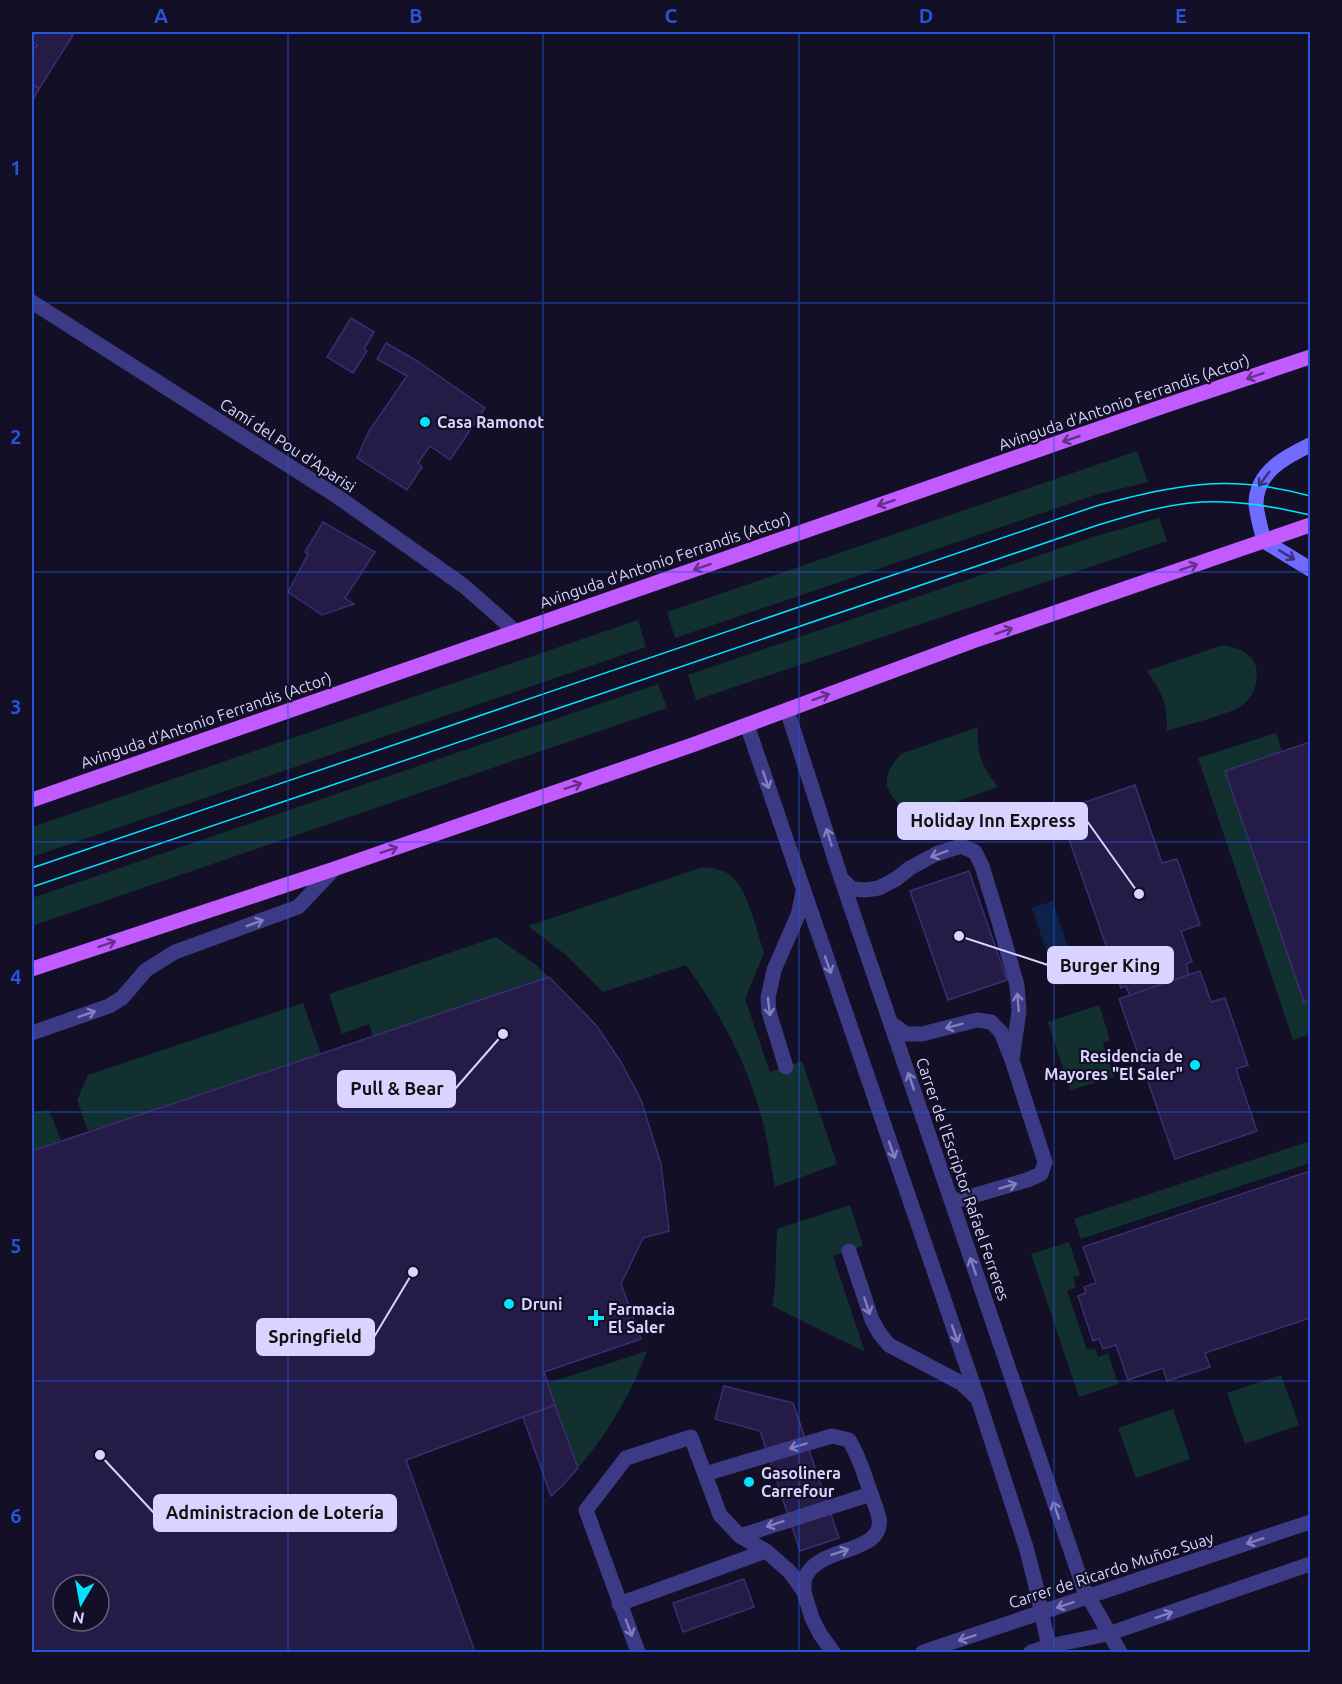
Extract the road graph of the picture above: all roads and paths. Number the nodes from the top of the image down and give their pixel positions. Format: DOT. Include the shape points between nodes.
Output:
graph roads {
  1 [pos="32,302"];
  2 [pos="1311,357"];
  3 [pos="1311,445"];
  4 [pos="1311,525"];
  5 [pos="1264,541"];
  6 [pos="1311,568"];
  7 [pos="515,631"];
  8 [pos="787,710"];
  9 [pos="747,725"];
  10 [pos="32,800"];
  11 [pos="334,869"];
  12 [pos="841,878"];
  13 [pos="803,892"];
  14 [pos="32,969"];
  15 [pos="891,1023"];
  16 [pos="32,1033"];
  17 [pos="1012,1060"];
  18 [pos="786,1067"];
  19 [pos="952,1202"];
  20 [pos="849,1251"];
  21 [pos="978,1400"];
  22 [pos="705,1474"];
  23 [pos="871,1494"];
  24 [pos="1311,1522"];
  25 [pos="740,1536"];
  26 [pos="766,1551"];
  27 [pos="1311,1564"];
  28 [pos="804,1592"];
  29 [pos="1088,1597"];
  30 [pos="620,1604"];
  31 [pos="1042,1612"];
  32 [pos="1108,1634"];
  33 [pos="1049,1649"];
  34 [pos="638,1653"];
  35 [pos="833,1653"];
  36 [pos="923,1653"];
  37 [pos="1031,1653"];
  38 [pos="1120,1653"];
  1 -- 7 [label="street, Camí del Pou d'Aparisi" via="338,497 464,586"];
  2 -- 7 [label="main road, Avinguda d'Antonio Ferrandis (Actor), one-way"];
  3 -- 5 [label="street, one-way" via="1280,461 1258,485 1256,504"];
  4 -- 5 [label="main road"];
  5 -- 6 [label="street, one-way"];
  8 -- 5 [label="main road, one-way"];
  7 -- 10 [label="main road, Avinguda d'Antonio Ferrandis (Actor)"];
  8 -- 9 [label="main road"];
  12 -- 8 [label="street, Carrer de l'Escriptor Rafael Ferreres, one-way"];
  11 -- 9 [label="main road, one-way"];
  9 -- 13 [label="street, one-way"];
  14 -- 11 [label="main road, one-way"];
  16 -- 11 [label="street, one-way" via="109,1006 122,998 146,970 176,952 298,908"];
  12 -- 15 [label="street, Carrer de l'Escriptor Rafael Ferreres"];
  17 -- 12 [label="street, one-way" via="1019,1011 1017,985 975,852 961,846 936,854 879,888 852,889"];
  13 -- 18 [label="street, one-way" via="798,915 774,970 768,998"];
  13 -- 21 [label="street, one-way"];
  17 -- 15 [label="street, one-way" via="1000,1032 991,1022 977,1020 921,1034 906,1034"];
  19 -- 15 [label="street, Carrer de l'Escriptor Rafael Ferreres, one-way"];
  19 -- 17 [label="street, one-way" via="1041,1174 1045,1162"];
  29 -- 19 [label="street, Carrer de l'Escriptor Rafael Ferreres, one-way"];
  20 -- 21 [label="street, one-way" via="880,1334 890,1345 962,1383"];
  21 -- 31 [label="street" via="1026,1547"];
  23 -- 22 [label="street, one-way" via="849,1440 832,1436"];
  22 -- 25 [label="street" via="720,1515"];
  22 -- 30 [label="street" via="691,1437 626,1458 586,1510"];
  23 -- 25 [label="street, one-way"];
  28 -- 23 [label="street, one-way" via="805,1578 822,1558 869,1542 876,1533 879,1520"];
  24 -- 29 [label="street, Carrer de Ricardo Muñoz Suay, one-way"];
  25 -- 26 [label="street"];
  26 -- 28 [label="street" via="790,1572"];
  26 -- 30 [label="street"];
  32 -- 27 [label="street, one-way"];
  28 -- 35 [label="street" via="819,1634"];
  29 -- 31 [label="street, Carrer de Ricardo Muñoz Suay, one-way"];
  29 -- 32 [label="street, Carrer de l'Escriptor Rafael Ferreres"];
  30 -- 34 [label="street, one-way"];
  31 -- 33 [label="street"];
  31 -- 36 [label="street, Carrer de Ricardo Muñoz Suay, one-way"];
  32 -- 33 [label="street"];
  32 -- 38 [label="street, Carrer de l'Escriptor Rafael Ferreres"];
  33 -- 37 [label="street"];
}
